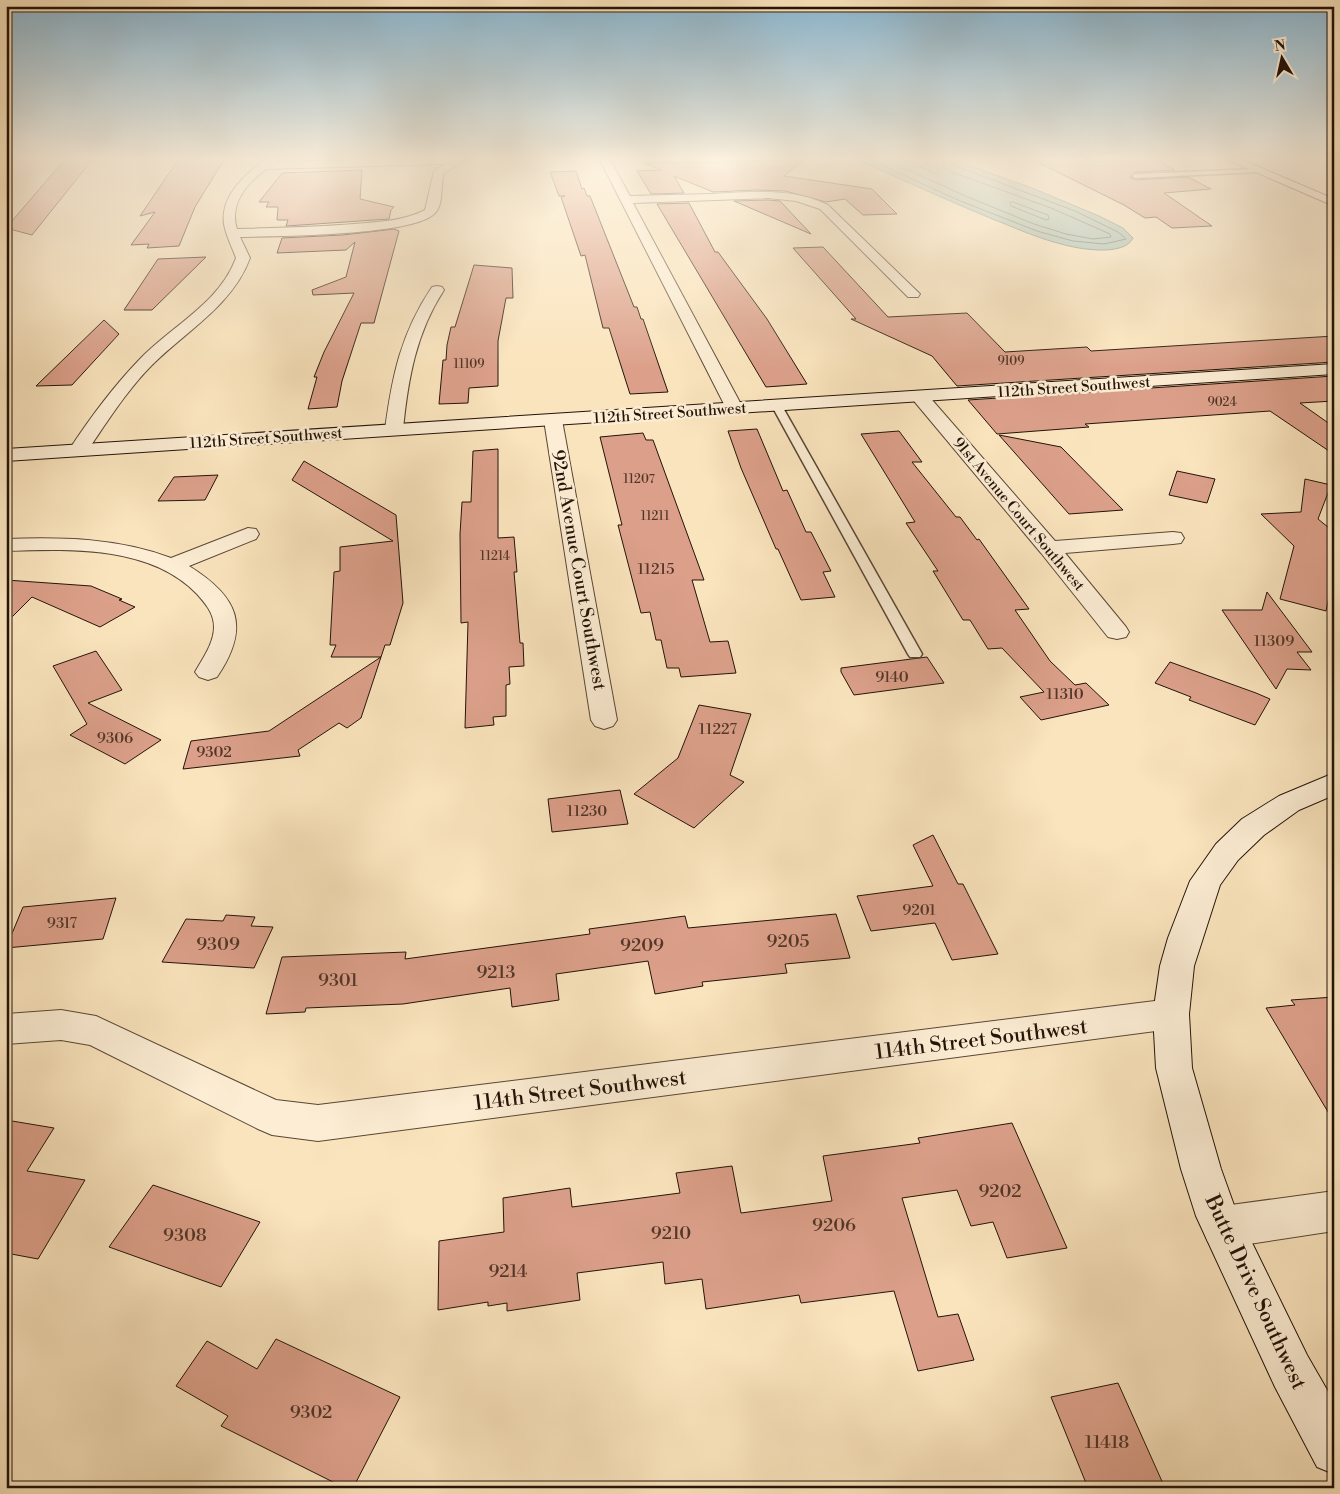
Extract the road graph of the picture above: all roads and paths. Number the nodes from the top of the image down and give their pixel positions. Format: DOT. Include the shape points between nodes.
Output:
graph roads {
  1 [pos="232,228"];
  2 [pos="351,228"];
  3 [pos="640,228"];
  4 [pos="845,228"];
  5 [pos="233,233"];
  6 [pos="437,290"];
  7 [pos="913,294"];
  8 [pos="1334,370"];
  9 [pos="920,397"];
  10 [pos="777,406"];
  11 [pos="734,408"];
  12 [pos="554,420"];
  13 [pos="394,430"];
  14 [pos="78,450"];
  15 [pos="6,455"];
  16 [pos="248,534"];
  17 [pos="1173,538"];
  18 [pos="6,546"];
  19 [pos="1049,548"];
  20 [pos="170,566"];
  21 [pos="1117,632"];
  22 [pos="915,654"];
  23 [pos="208,672"];
  24 [pos="604,720"];
  25 [pos="1334,783"];
  26 [pos="1171,1014"];
  27 [pos="6,1029"];
  28 [pos="1334,1211"];
  29 [pos="1223,1228"];
  30 [pos="1334,1450"];
  1 -- 5 [label="street"];
  2 -- 5 [label="street"];
  3 -- 11 [label="street"];
  4 -- 7 [label="street"];
  5 -- 14 [label="street" via="243,258 239,269 209,308 146,362 99,418"];
  6 -- 13 [label="street" via="418,320 407,347"];
  8 -- 9 [label="street, 112th Street Southwest"];
  9 -- 10 [label="street, 112th Street Southwest"];
  9 -- 19 [label="street, 91st Avenue Court Southwest"];
  10 -- 11 [label="street, 112th Street Southwest"];
  10 -- 22 [label="lane"];
  11 -- 12 [label="street, 112th Street Southwest"];
  12 -- 13 [label="street, 112th Street Southwest"];
  12 -- 24 [label="street, 92nd Avenue Court Southwest"];
  13 -- 14 [label="street, 112th Street Southwest"];
  14 -- 15 [label="street, 112th Street Southwest"];
  16 -- 20 [label="street"];
  17 -- 19 [label="street"];
  18 -- 20 [label="street" via="88,545 123,550"];
  19 -- 21 [label="street, 91st Avenue Court Southwest"];
  20 -- 23 [label="street" via="205,586 218,604 226,625 223,644"];
  25 -- 26 [label="street, Butte Drive Southwest" via="1289,803 1253,827 1227,852 1206,880 1176,966"];
  26 -- 27 [label="street, 114th Street Southwest" via="318,1123 272,1117 96,1032 61,1026"];
  26 -- 29 [label="street, Butte Drive Southwest" via="1174,1068 1201,1168"];
  28 -- 29 [label="street"];
  29 -- 30 [label="street, Butte Drive Southwest" via="1291,1371"];
}
